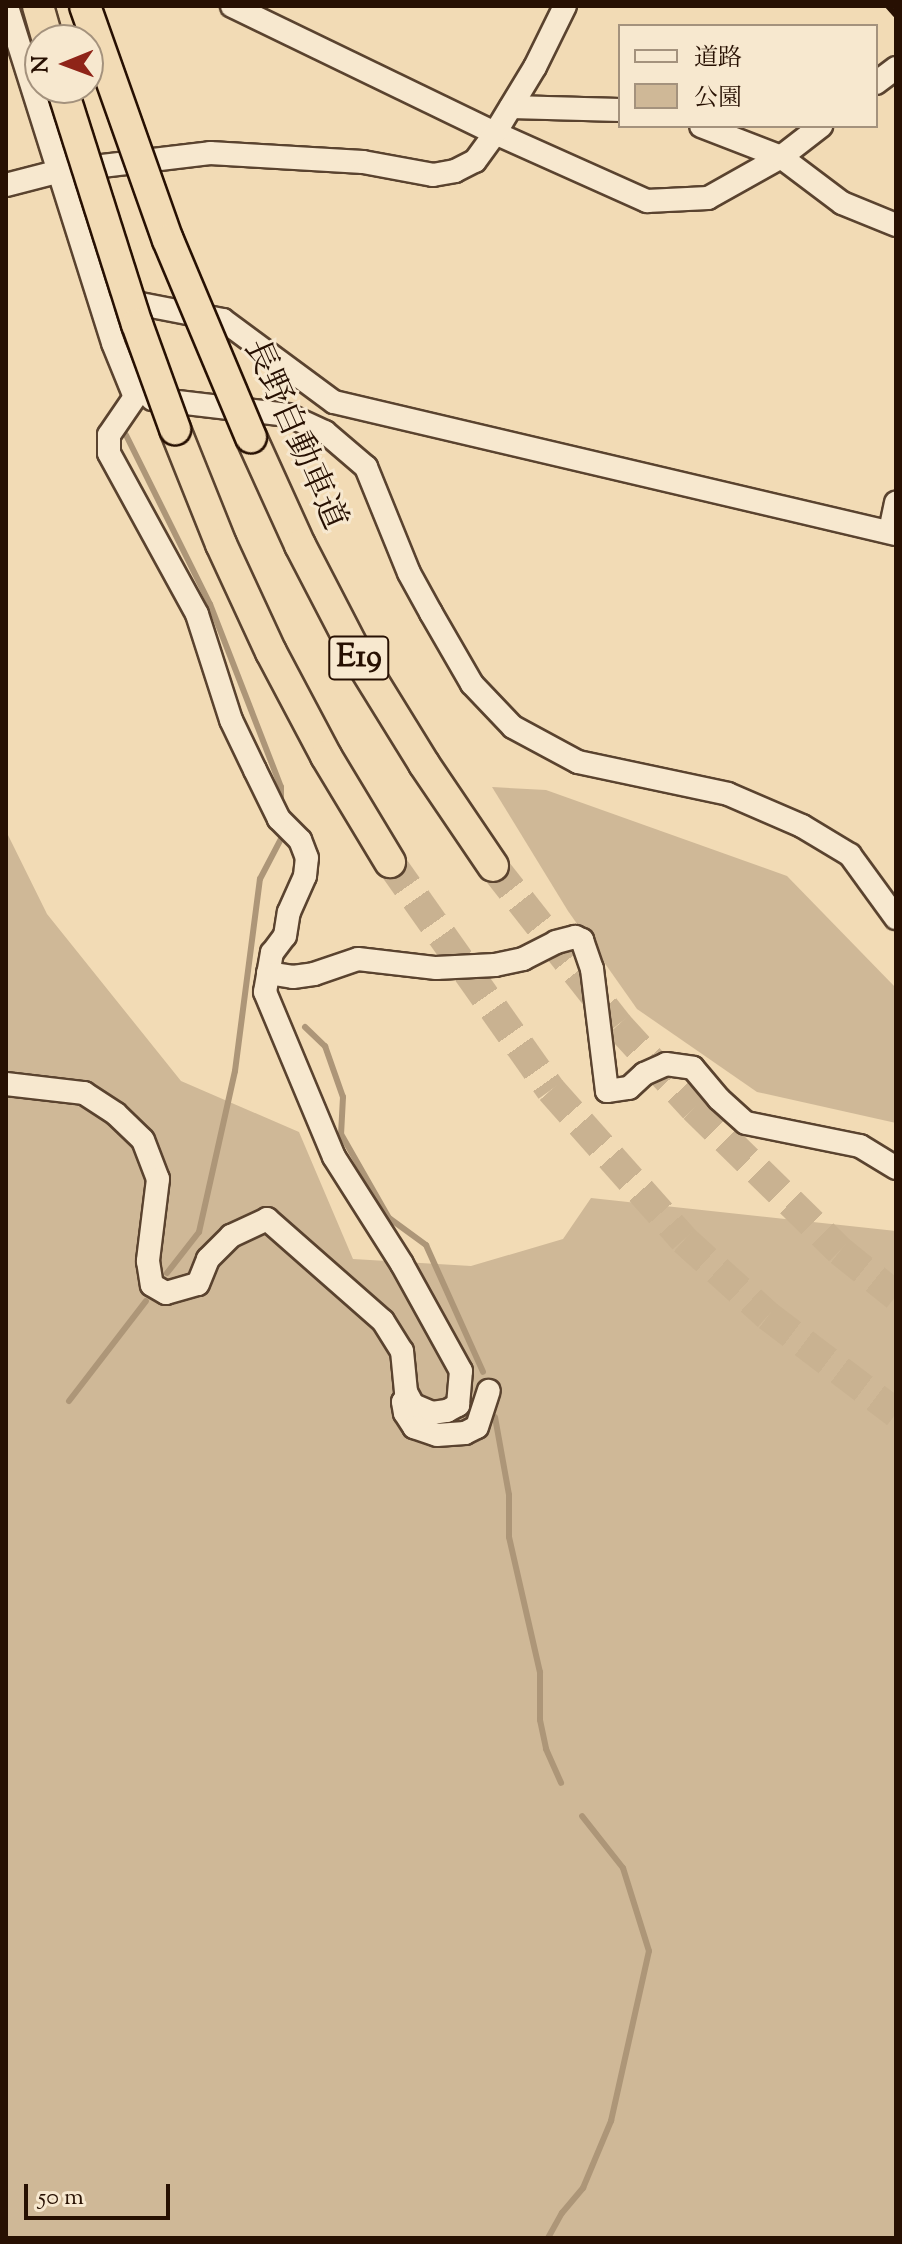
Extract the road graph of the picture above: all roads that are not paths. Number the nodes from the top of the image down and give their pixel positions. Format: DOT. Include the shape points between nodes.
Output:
graph roads {
  1 [pos="7,6"];
  2 [pos="85,6"];
  3 [pos="232,6"];
  4 [pos="565,6"];
  5 [pos="896,68"];
  6 [pos="878,82"];
  7 [pos="67,104"];
  8 [pos="511,107"];
  9 [pos="618,110"];
  10 [pos="706,128"];
  11 [pos="818,128"];
  12 [pos="495,133"];
  13 [pos="781,157"];
  14 [pos="60,171"];
  15 [pos="6,185"];
  16 [pos="896,225"];
  17 [pos="99,296"];
  18 [pos="135,397"];
  19 [pos="896,503"];
  20 [pos="893,532"];
  21 [pos="390,862"];
  22 [pos="493,866"];
  23 [pos="896,918"];
  24 [pos="268,973"];
  25 [pos="6,1084"];
  26 [pos="896,1168"];
  27 [pos="489,1391"];
  28 [pos="408,1396"];
  1 -- 14 [label="street"];
  2 -- 22 [label="highway, 長野自動車道 / E19, bridge" via="168,240 300,545 358,657"];
  3 -- 12 [label="street"];
  4 -- 8 [label="street"];
  5 -- 6 [label="street"];
  7 -- 21 [label="highway, E19, bridge" via="132,310 221,544 326,756"];
  8 -- 9 [label="street"];
  8 -- 12 [label="street"];
  10 -- 13 [label="street"];
  11 -- 13 [label="street"];
  12 -- 13 [label="street" via="647,201 664,203 708,198"];
  12 -- 14 [label="street" via="475,161 433,175 363,162 210,153"];
  13 -- 16 [label="street" via="842,203"];
  14 -- 15 [label="street"];
  14 -- 17 [label="street"];
  17 -- 18 [label="street"];
  17 -- 20 [label="street" via="223,320 334,402"];
  18 -- 23 [label="street" via="288,415 325,432 366,467 431,613 472,684 513,727 578,762 728,794 802,826 850,855"];
  18 -- 24 [label="street" via="109,435 109,453 197,614 231,720 279,819 300,840 307,858 285,936 272,953"];
  19 -- 20 [label="street"];
  24 -- 26 [label="street" via="314,974 358,959 436,968 495,965 575,937 582,940 592,969 607,1091 629,1088 666,1064 693,1068 746,1123 860,1146"];
  24 -- 28 [label="street" via="265,992 334,1157 461,1371 458,1405 447,1411 432,1413 413,1405"];
  25 -- 28 [label="street" via="84,1093 143,1140 158,1179 148,1261 152,1285 166,1293 198,1284 208,1259 231,1236 267,1219 383,1321 402,1351"];
  27 -- 28 [label="street" via="477,1427 437,1435 414,1427 403,1402"];
}
